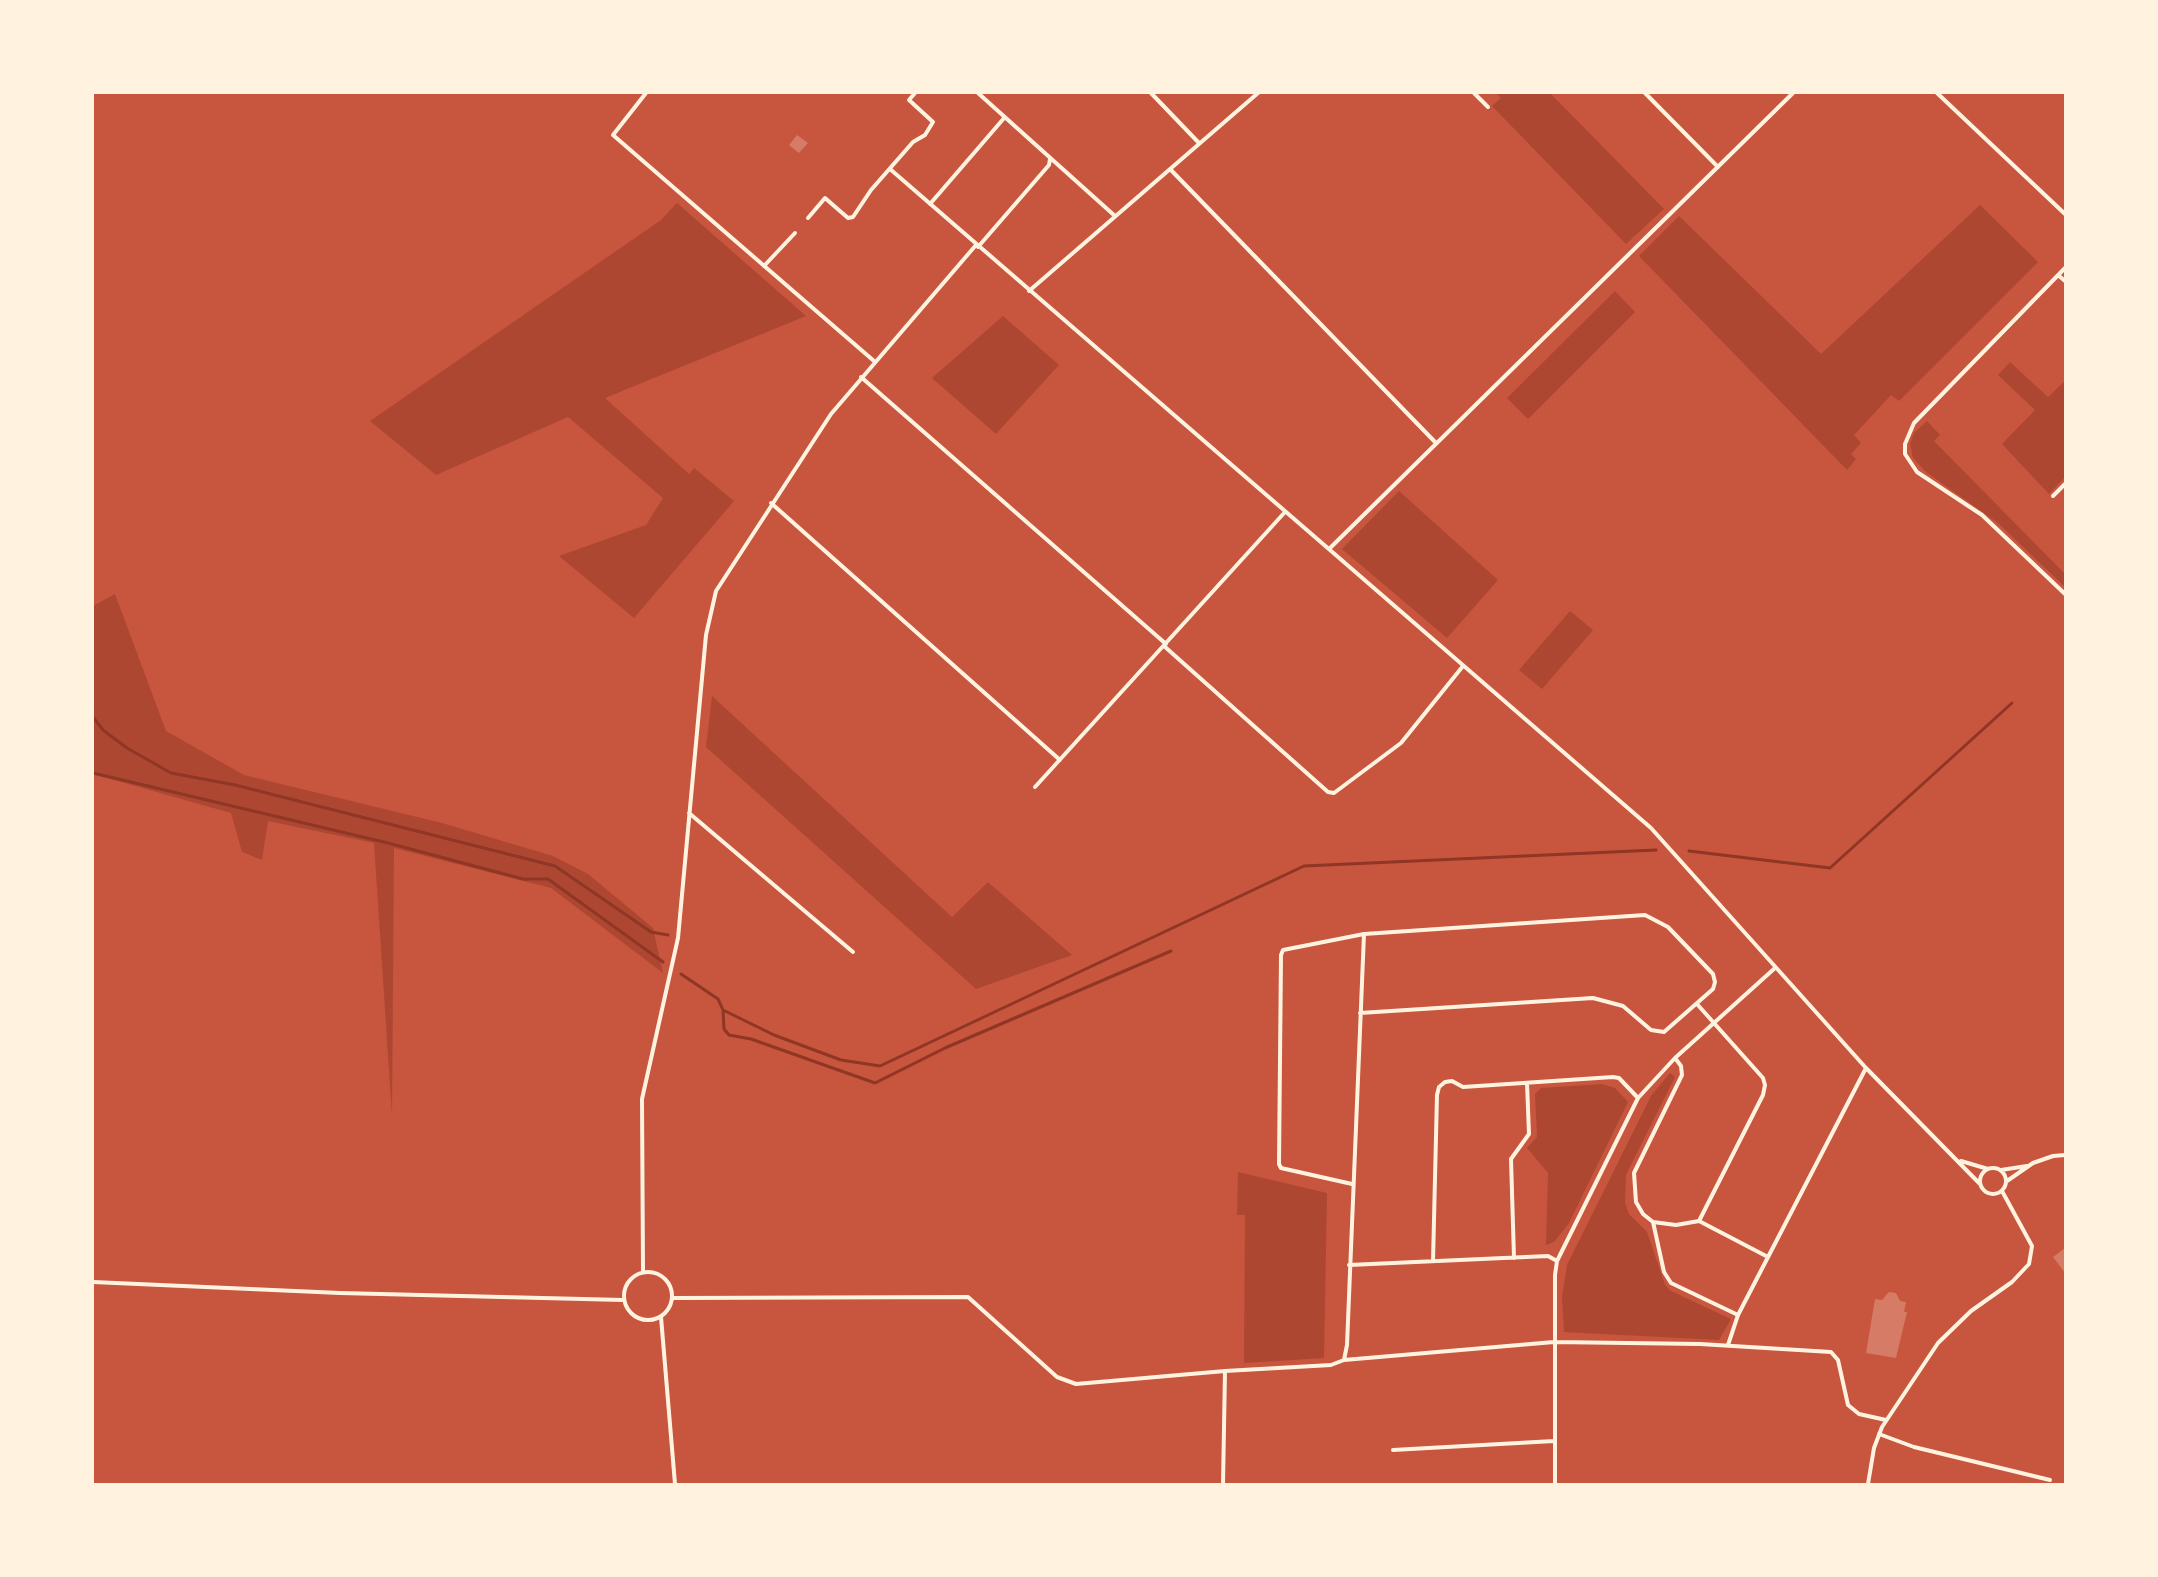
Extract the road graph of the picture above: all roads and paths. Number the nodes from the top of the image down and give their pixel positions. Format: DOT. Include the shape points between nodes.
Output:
graph roads {
  1 [pos="646,93"];
  2 [pos="915,93"];
  3 [pos="978,93"];
  4 [pos="1151,93"];
  5 [pos="1258,93"];
  6 [pos="1474,93"];
  7 [pos="1645,93"];
  8 [pos="1793,93"];
  9 [pos="1937,93"];
  10 [pos="1488,107"];
  11 [pos="1005,117"];
  12 [pos="1199,143"];
  13 [pos="1050,158"];
  14 [pos="1718,166"];
  15 [pos="890,169"];
  16 [pos="1170,169"];
  17 [pos="930,204"];
  18 [pos="2065,214"];
  19 [pos="1116,216"];
  20 [pos="808,218"];
  21 [pos="795,233"];
  22 [pos="977,246"];
  23 [pos="764,266"];
  24 [pos="2065,268"];
  25 [pos="2058,275"];
  26 [pos="2065,281"];
  27 [pos="1029,291"];
  28 [pos="874,361"];
  29 [pos="861,377"];
  30 [pos="1436,443"];
  31 [pos="2065,484"];
  32 [pos="2054,496"];
  33 [pos="771,503"];
  34 [pos="1285,512"];
  35 [pos="1329,549"];
  36 [pos="2065,594"];
  37 [pos="1165,645"];
  38 [pos="1463,666"];
  39 [pos="1060,760"];
  40 [pos="1035,787"];
  41 [pos="689,813"];
  42 [pos="1364,934"];
  43 [pos="852,952"];
  44 [pos="1776,968"];
  45 [pos="1697,1004"];
  46 [pos="1360,1012"];
  47 [pos="1714,1023"];
  48 [pos="1675,1058"];
  49 [pos="1866,1068"];
  50 [pos="1527,1083"];
  51 [pos="1638,1098"];
  52 [pos="2065,1155"];
  53 [pos="1958,1159"];
  54 [pos="2027,1166"];
  55 [pos="1988,1169"];
  56 [pos="2001,1170"];
  57 [pos="2007,1181"];
  58 [pos="1352,1184"];
  59 [pos="1980,1184"];
  60 [pos="2002,1191"];
  61 [pos="1699,1221"];
  62 [pos="1653,1222"];
  63 [pos="1768,1257"];
  64 [pos="1514,1258"];
  65 [pos="1433,1261"];
  66 [pos="1557,1261"];
  67 [pos="1349,1265"];
  68 [pos="644,1271"];
  69 [pos="93,1282"];
  70 [pos="673,1298"];
  71 [pos="623,1300"];
  72 [pos="1738,1315"];
  73 [pos="661,1317"];
  74 [pos="1554,1342"];
  75 [pos="1728,1345"];
  76 [pos="1344,1360"];
  77 [pos="1225,1371"];
  78 [pos="1886,1420"];
  79 [pos="1879,1434"];
  80 [pos="1554,1440"];
  81 [pos="1393,1450"];
  82 [pos="2050,1480"];
  83 [pos="675,1484"];
  84 [pos="1223,1484"];
  85 [pos="1555,1484"];
  86 [pos="1868,1484"];
  1 -- 23 [label="street" via="613,135"];
  2 -- 15 [label="street" via="909,100 932,120 933,126"];
  3 -- 11 [label="street"];
  4 -- 12 [label="street"];
  5 -- 12 [label="street"];
  6 -- 10 [label="street"];
  7 -- 14 [label="street"];
  8 -- 14 [label="street"];
  9 -- 18 [label="street"];
  11 -- 13 [label="street"];
  11 -- 17 [label="street"];
  12 -- 16 [label="street"];
  13 -- 19 [label="street"];
  13 -- 22 [label="street" via="1049,165"];
  14 -- 30 [label="street"];
  15 -- 17 [label="street"];
  15 -- 20 [label="street" via="852,218 825,198"];
  16 -- 19 [label="street"];
  16 -- 30 [label="street"];
  17 -- 22 [label="street"];
  19 -- 27 [label="street"];
  21 -- 23 [label="street"];
  22 -- 27 [label="street"];
  22 -- 28 [label="street"];
  23 -- 28 [label="street"];
  24 -- 25 [label="street"];
  25 -- 26 [label="street"];
  25 -- 36 [label="street" via="1914,423 1905,454 1917,472 1982,515"];
  27 -- 34 [label="street"];
  28 -- 29 [label="street"];
  29 -- 33 [label="street"];
  29 -- 37 [label="street"];
  30 -- 35 [label="street"];
  31 -- 32 [label="street"];
  33 -- 39 [label="street"];
  33 -- 41 [label="street" via="721,580 710,612"];
  34 -- 35 [label="street"];
  34 -- 37 [label="street"];
  35 -- 38 [label="street"];
  37 -- 38 [label="street" via="1328,792 1334,793 1401,743"];
  37 -- 39 [label="street"];
  38 -- 44 [label="street" via="1652,828"];
  39 -- 40 [label="street"];
  41 -- 43 [label="street"];
  41 -- 68 [label="street" via="678,938 642,1099"];
  42 -- 45 [label="street" via="1645,915 1668,927 1713,974 1713,989"];
  42 -- 46 [label="street"];
  42 -- 58 [label="street" via="1288,948 1281,955 1279,1164 1281,1168"];
  44 -- 47 [label="street"];
  44 -- 49 [label="street"];
  45 -- 46 [label="street" via="1670,1029 1658,1032 1623,1006 1593,998"];
  45 -- 47 [label="street"];
  46 -- 58 [label="street"];
  47 -- 48 [label="street"];
  47 -- 61 [label="street" via="1765,1085"];
  48 -- 51 [label="street"];
  48 -- 62 [label="street" via="1682,1075 1634,1173 1636,1202 1642,1214"];
  49 -- 53 [label="street" via="1940,1146"];
  49 -- 63 [label="street"];
  50 -- 51 [label="street" via="1613,1077 1619,1078"];
  50 -- 64 [label="street" via="1529,1134 1511,1159"];
  50 -- 65 [label="street" via="1463,1087 1445,1082 1439,1087"];
  51 -- 66 [label="street"];
  52 -- 54 [label="street"];
  53 -- 55 [label="street"];
  53 -- 59 [label="street"];
  54 -- 56 [label="street"];
  54 -- 57 [label="street"];
  55 -- 56 [label="street"];
  55 -- 59 [label="street" via="1981,1175"];
  56 -- 57 [label="street"];
  57 -- 60 [label="street"];
  58 -- 67 [label="street"];
  59 -- 60 [label="street" via="1989,1194"];
  60 -- 78 [label="street" via="2032,1246 2029,1264 1939,1342"];
  61 -- 62 [label="street" via="1676,1225"];
  61 -- 63 [label="street"];
  62 -- 72 [label="street" via="1664,1272 1671,1282"];
  63 -- 72 [label="street"];
  64 -- 65 [label="street"];
  64 -- 66 [label="street" via="1548,1256"];
  65 -- 67 [label="street"];
  66 -- 74 [label="street"];
  67 -- 76 [label="street"];
  68 -- 70 [label="street" via="669,1282"];
  68 -- 71 [label="street" via="628,1282"];
  69 -- 71 [label="street"];
  70 -- 73 [label="street"];
  70 -- 77 [label="street" via="968,1297 1066,1382"];
  71 -- 73 [label="street" via="634,1316 643,1320"];
  72 -- 75 [label="street"];
  73 -- 83 [label="street"];
  74 -- 75 [label="street"];
  74 -- 76 [label="street"];
  74 -- 80 [label="street"];
  75 -- 78 [label="street" via="1831,1352 1852,1411"];
  76 -- 77 [label="street" via="1331,1365"];
  77 -- 84 [label="street"];
  78 -- 79 [label="street"];
  79 -- 82 [label="street" via="1914,1447"];
  79 -- 86 [label="street"];
  80 -- 81 [label="street"];
  80 -- 85 [label="street"];
}
